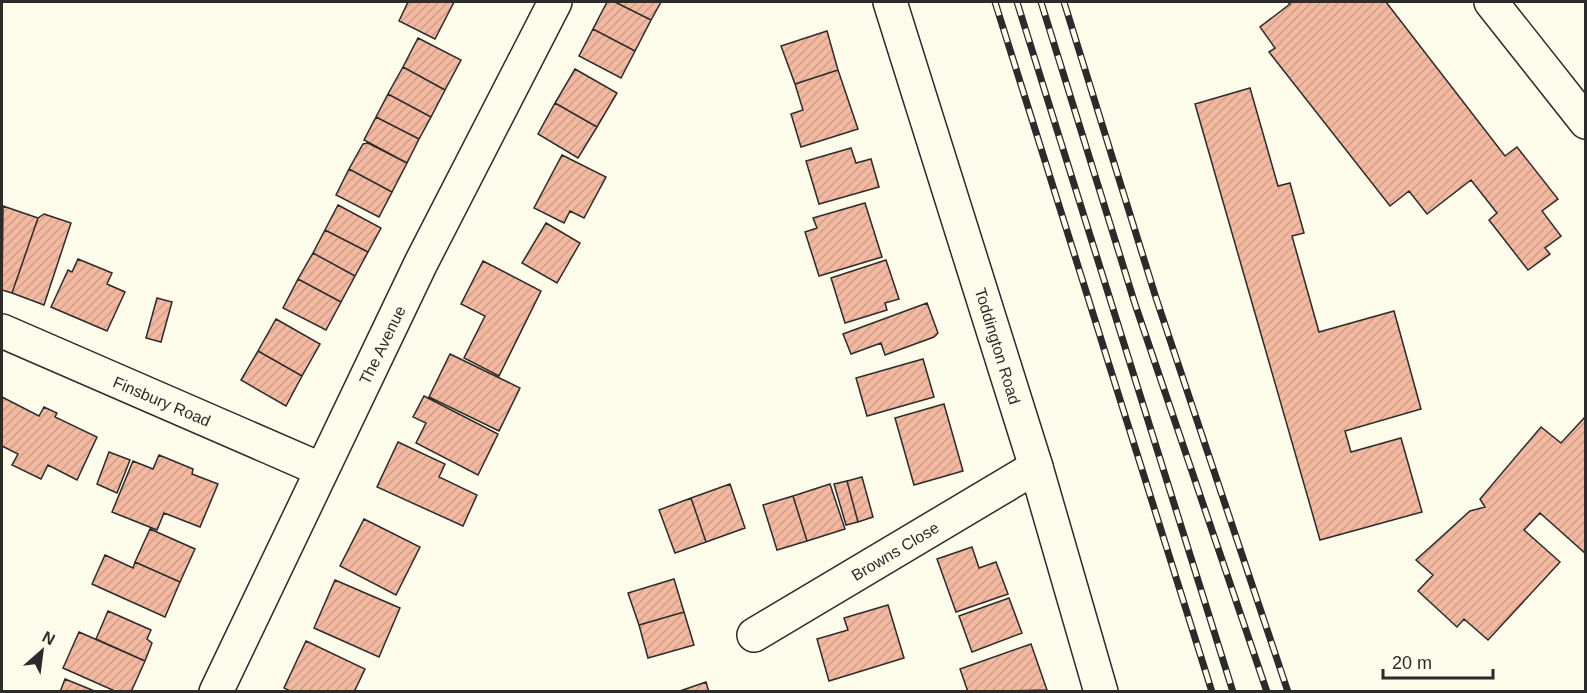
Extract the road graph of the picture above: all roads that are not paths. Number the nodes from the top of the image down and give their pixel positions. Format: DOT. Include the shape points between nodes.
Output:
graph roads {
  1 [pos="555,2"];
  2 [pos="890,2"];
  3 [pos="1491,2"];
  4 [pos="1586,122"];
  5 [pos="2,331"];
  6 [pos="1036,467"];
  7 [pos="322,470"];
  8 [pos="754,635"];
  9 [pos="216,692"];
  10 [pos="1101,692"];
  1 -- 7 [label="street, The Avenue" via="421,263"];
  2 -- 6 [label="street, Toddington Road"];
  3 -- 4 [label="street"];
  5 -- 7 [label="street, Finsbury Road"];
  6 -- 8 [label="street, Browns Close"];
  6 -- 10 [label="street, Toddington Road"];
  7 -- 9 [label="street, The Avenue"];
}
